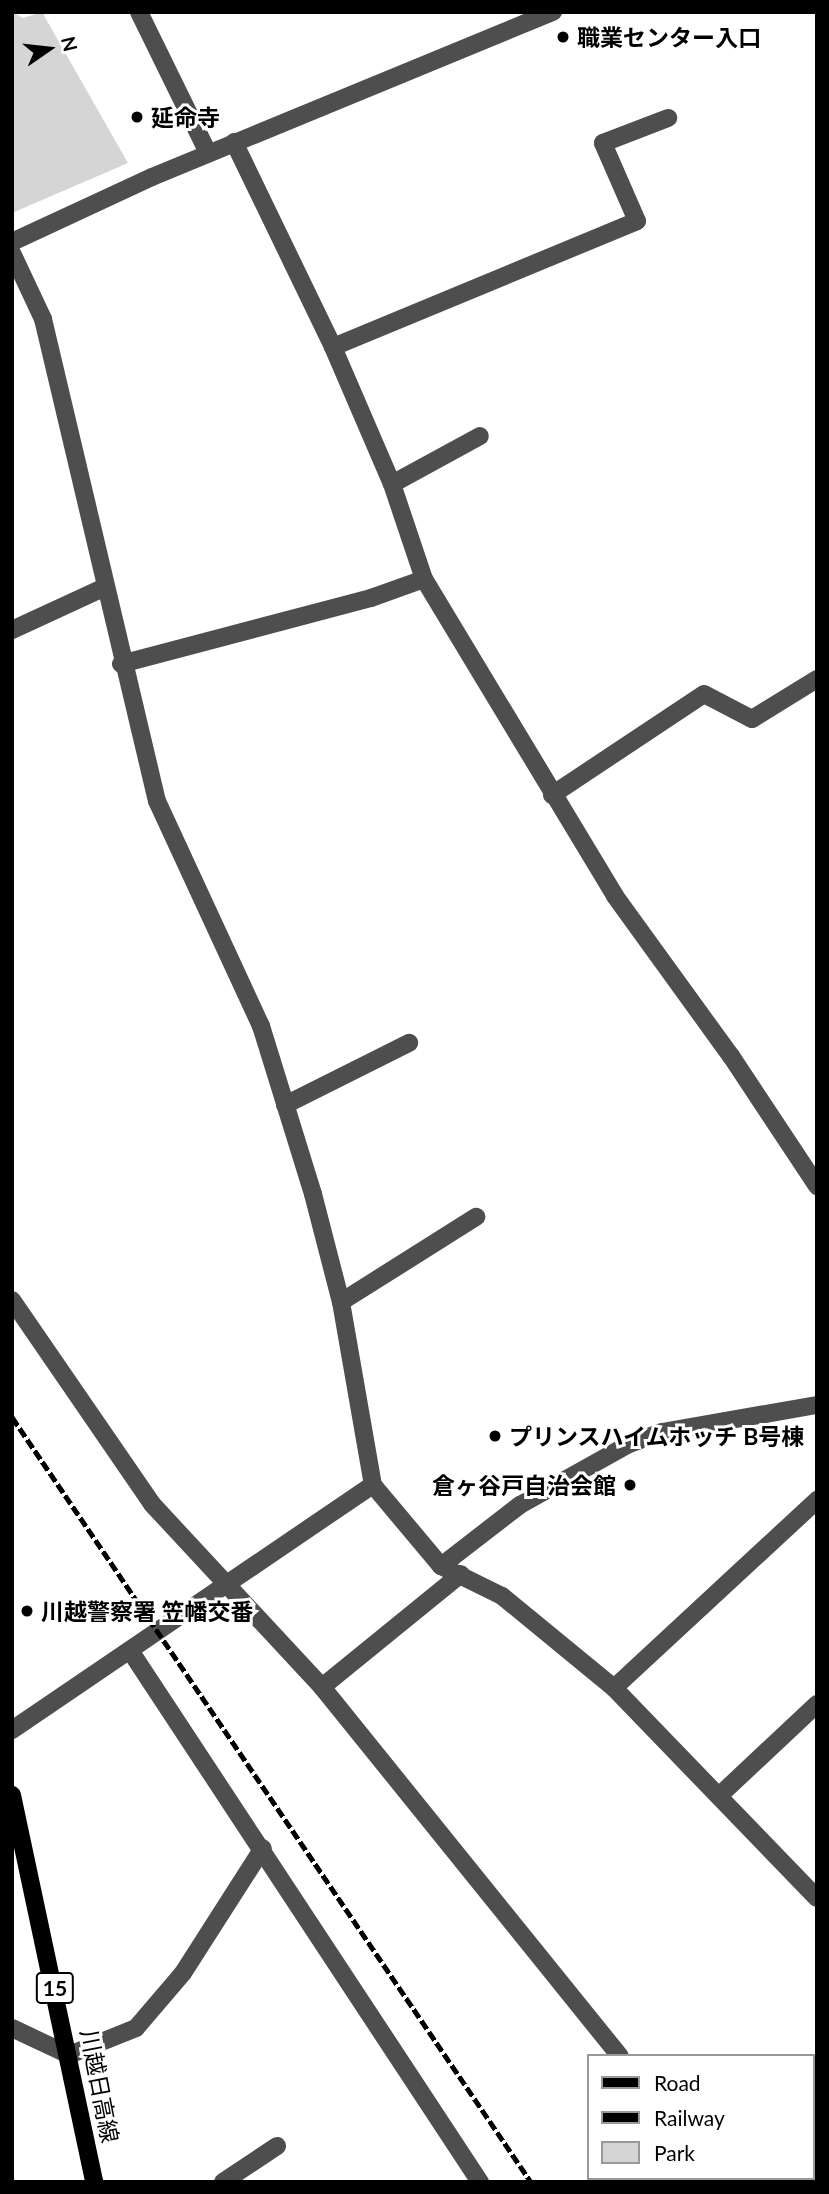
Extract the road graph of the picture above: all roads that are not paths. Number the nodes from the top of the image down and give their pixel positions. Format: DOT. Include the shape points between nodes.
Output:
graph roads {
  1 [pos="139,12"];
  2 [pos="553,12"];
  3 [pos="668,118"];
  4 [pos="234,142"];
  5 [pos="208,153"];
  6 [pos="12,242"];
  7 [pos="12,253"];
  8 [pos="333,347"];
  9 [pos="480,436"];
  10 [pos="392,484"];
  11 [pos="424,579"];
  12 [pos="105,587"];
  13 [pos="12,630"];
  14 [pos="121,664"];
  15 [pos="817,679"];
  16 [pos="552,795"];
  17 [pos="409,1042"];
  18 [pos="285,1105"];
  19 [pos="817,1186"];
  20 [pos="476,1217"];
  21 [pos="12,1300"];
  22 [pos="341,1302"];
  23 [pos="816,1403"];
  24 [pos="373,1485"];
  25 [pos="817,1500"];
  26 [pos="441,1566"];
  27 [pos="461,1574"];
  28 [pos="230,1583"];
  29 [pos="131,1652"];
  30 [pos="321,1687"];
  31 [pos="614,1688"];
  32 [pos="817,1704"];
  33 [pos="12,1730"];
  34 [pos="12,1795"];
  35 [pos="720,1796"];
  36 [pos="263,1848"];
  37 [pos="817,1898"];
  38 [pos="12,2028"];
  39 [pos="618,2054"];
  40 [pos="69,2055"];
  41 [pos="278,2146"];
  42 [pos="94,2182"];
  43 [pos="223,2182"];
  44 [pos="480,2182"];
  1 -- 5 [label="street"];
  2 -- 4 [label="street"];
  3 -- 8 [label="street" via="603,143 636,221"];
  4 -- 5 [label="street"];
  4 -- 8 [label="street"];
  5 -- 6 [label="street"];
  7 -- 12 [label="street" via="43,319"];
  8 -- 10 [label="street"];
  9 -- 10 [label="street"];
  10 -- 11 [label="street"];
  11 -- 14 [label="street" via="370,598"];
  11 -- 16 [label="street"];
  12 -- 13 [label="street"];
  12 -- 14 [label="street"];
  14 -- 18 [label="street" via="157,801 261,1026"];
  15 -- 16 [label="street" via="752,719 704,694"];
  16 -- 19 [label="street" via="615,896"];
  17 -- 18 [label="street"];
  18 -- 22 [label="street"];
  20 -- 22 [label="street"];
  21 -- 28 [label="street" via="152,1504"];
  22 -- 24 [label="street"];
  23 -- 26 [label="street" via="662,1432 629,1444 520,1505"];
  24 -- 26 [label="street"];
  24 -- 28 [label="street"];
  25 -- 31 [label="street"];
  26 -- 27 [label="street"];
  27 -- 30 [label="street"];
  27 -- 31 [label="street" via="502,1596"];
  28 -- 29 [label="street"];
  28 -- 30 [label="street"];
  29 -- 33 [label="street"];
  29 -- 36 [label="street"];
  30 -- 39 [label="street"];
  31 -- 35 [label="street"];
  32 -- 35 [label="street"];
  34 -- 40 [label="main road, 川越日高線 / 15"];
  35 -- 37 [label="street"];
  36 -- 40 [label="street" via="183,1973 136,2028"];
  36 -- 44 [label="street"];
  38 -- 40 [label="street"];
  40 -- 42 [label="main road, 川越日高線 / 15"];
  41 -- 43 [label="street"];
}
